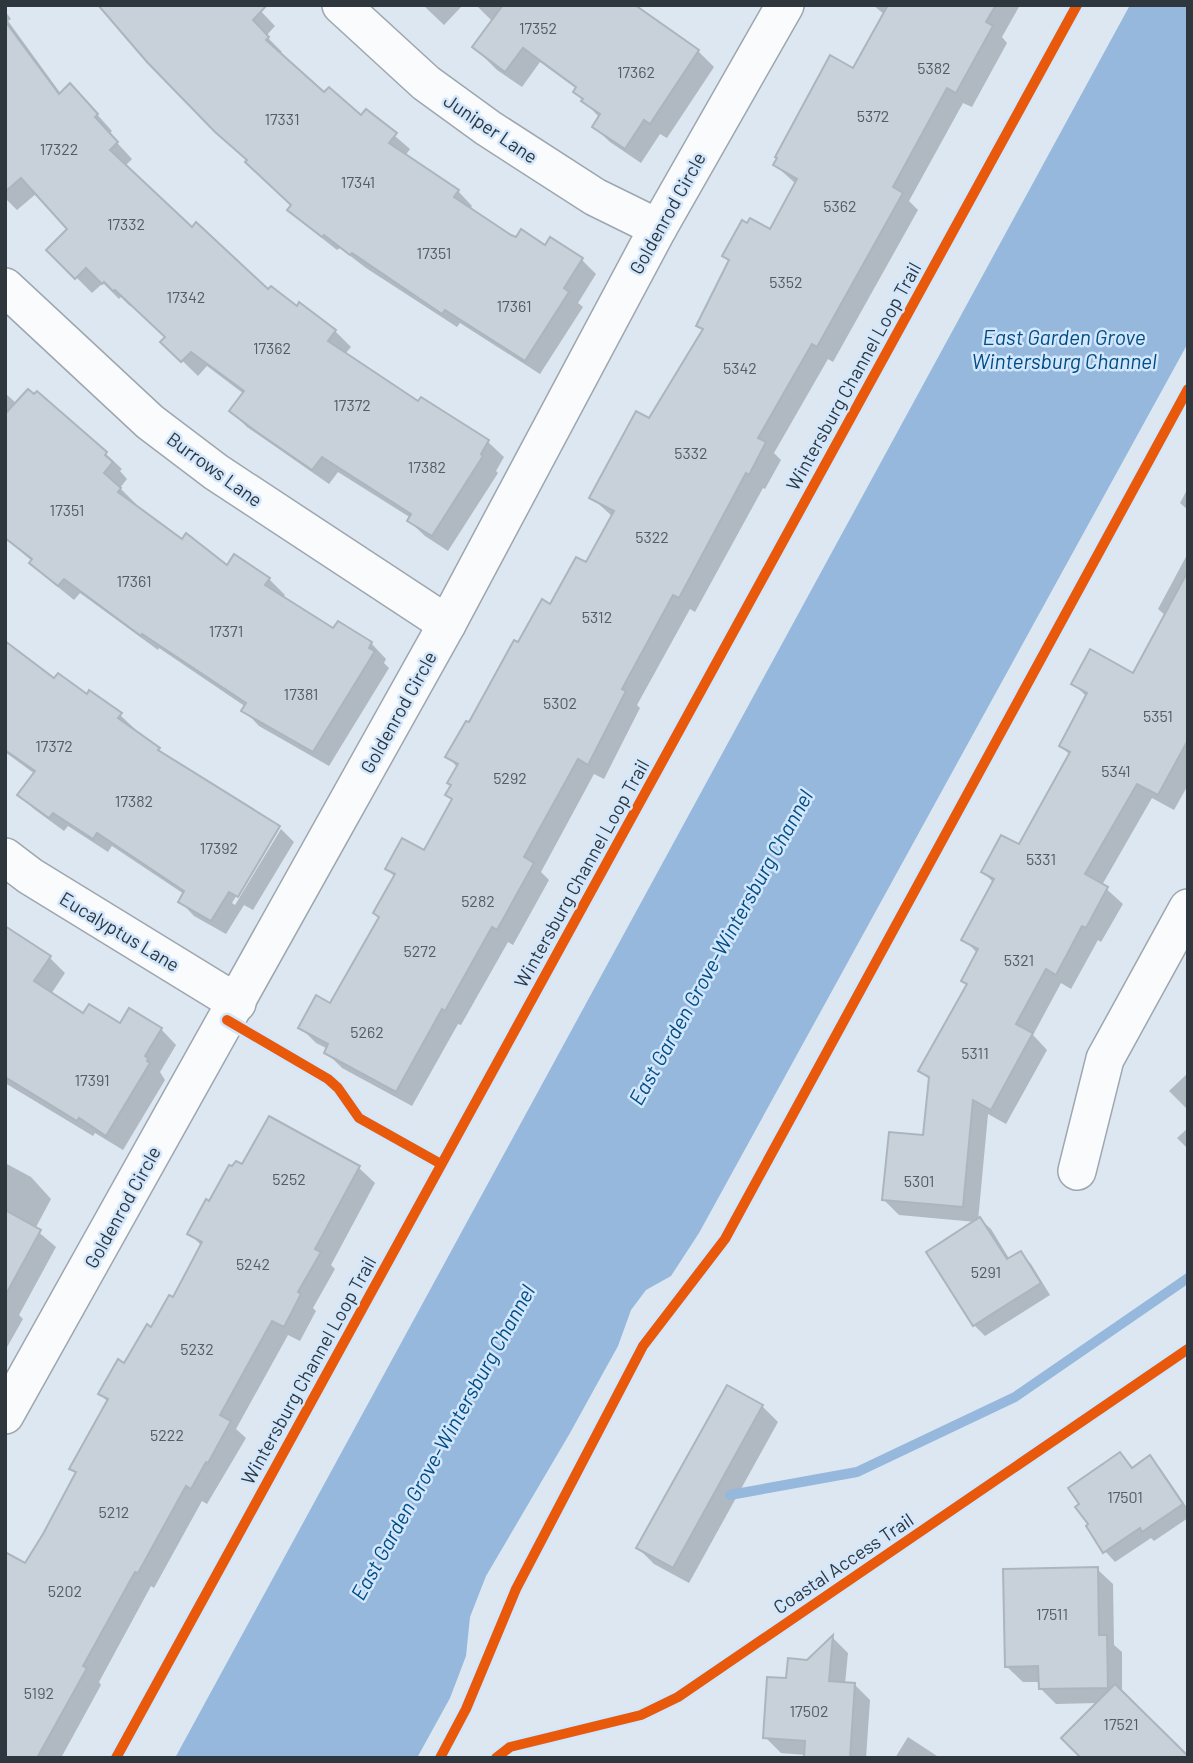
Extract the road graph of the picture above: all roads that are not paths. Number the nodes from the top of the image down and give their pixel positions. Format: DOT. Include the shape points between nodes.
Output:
graph roads {
  1 [pos="341,5"];
  2 [pos="785,5"];
  3 [pos="658,228"];
  4 [pos="5,287"];
  5 [pos="447,624"];
  6 [pos="5,857"];
  7 [pos="1188,908"];
  8 [pos="237,1003"];
  9 [pos="1077,1171"];
  10 [pos="5,1415"];
  1 -- 3 [label="street, Juniper Lane" via="426,83 488,128 595,197"];
  2 -- 3 [label="street, Goldenrod Circle"];
  3 -- 5 [label="street, Goldenrod Circle"];
  4 -- 5 [label="street, Burrows Lane" via="150,422 216,472"];
  5 -- 8 [label="street, Goldenrod Circle"];
  6 -- 8 [label="street, Eucalyptus Lane"];
  7 -- 9 [label="street" via="1105,1059"];
  8 -- 10 [label="street, Goldenrod Circle"];
}
